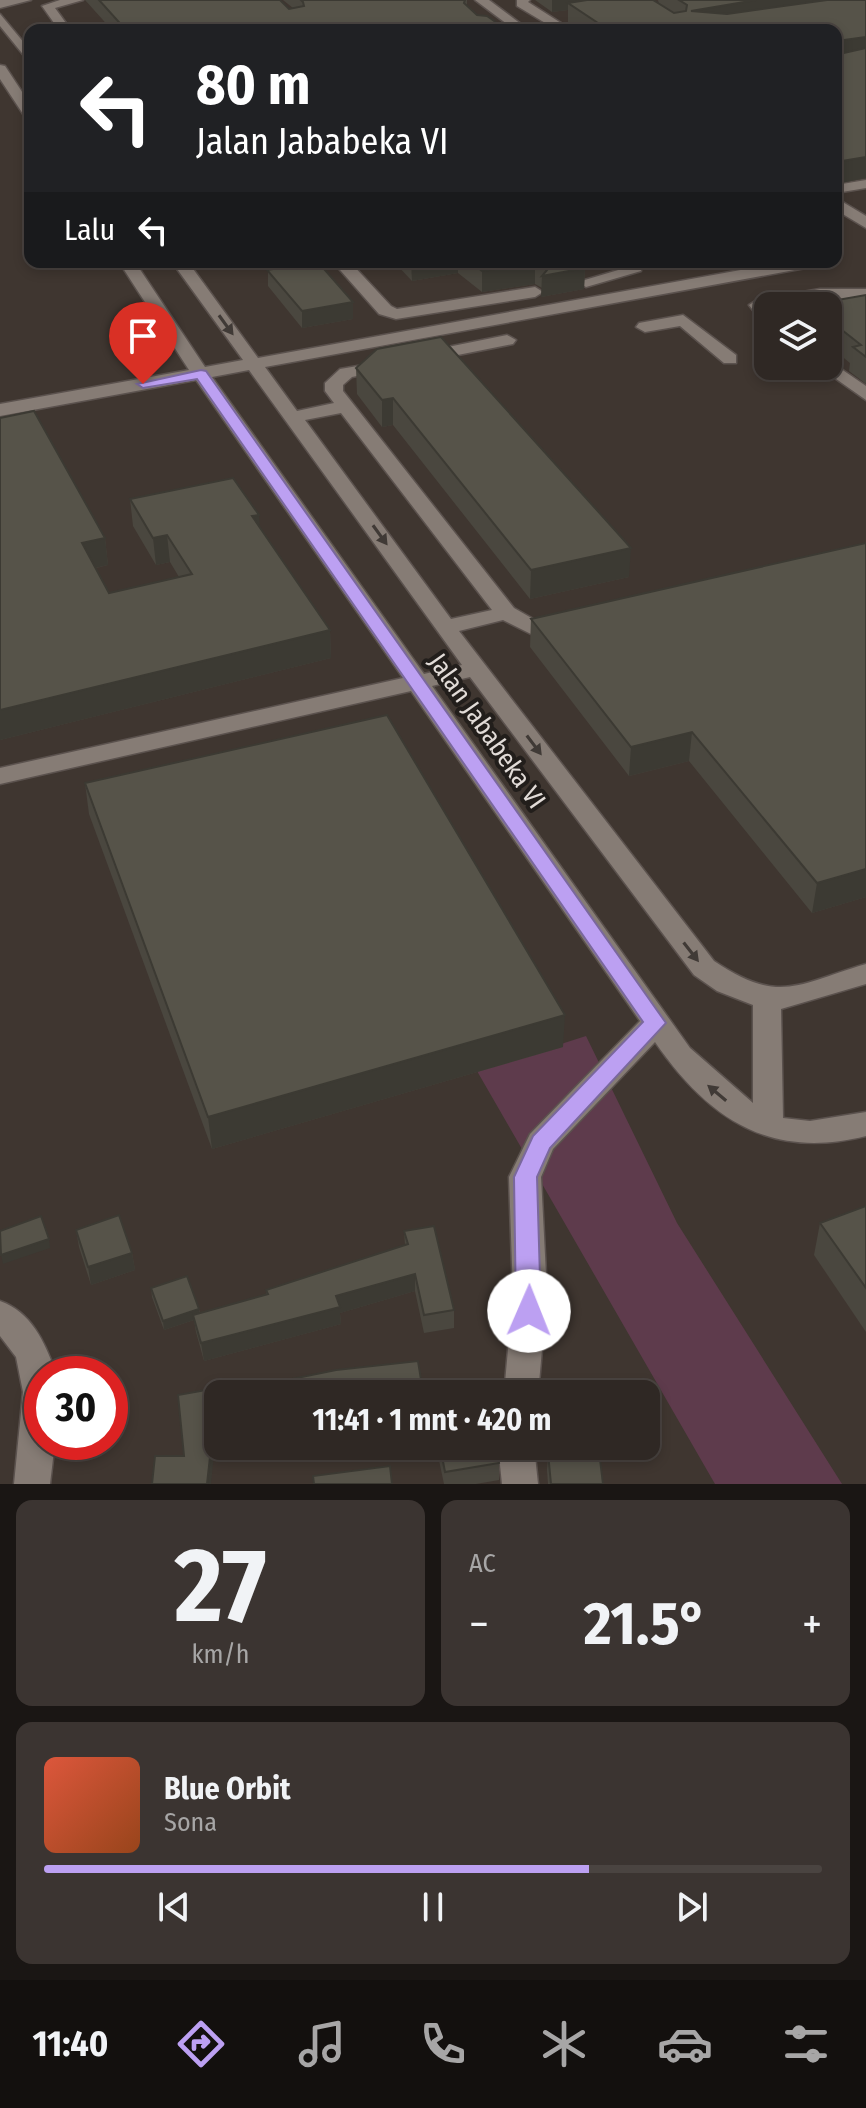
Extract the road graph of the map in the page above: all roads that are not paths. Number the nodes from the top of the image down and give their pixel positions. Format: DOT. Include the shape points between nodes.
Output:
graph roads {
  1 [pos="25,0"];
  2 [pos="77,0"];
  3 [pos="481,0"];
  4 [pos="524,0"];
  5 [pos="0,4"];
  6 [pos="576,16"];
  7 [pos="0,18"];
  8 [pos="549,19"];
  9 [pos="61,24"];
  10 [pos="514,24"];
  11 [pos="557,24"];
  12 [pos="24,33"];
  13 [pos="12,34"];
  14 [pos="24,51"];
  15 [pos="0,69"];
  16 [pos="6,89"];
  17 [pos="24,108"];
  18 [pos="866,184"];
  19 [pos="842,188"];
  20 [pos="842,207"];
  21 [pos="866,223"];
  22 [pos="131,268"];
  23 [pos="184,268"];
  24 [pos="346,268"];
  25 [pos="633,268"];
  26 [pos="793,268"];
  27 [pos="586,282"];
  28 [pos="535,292"];
  29 [pos="818,292"];
  30 [pos="842,294"];
  31 [pos="866,294"];
  32 [pos="615,300"];
  33 [pos="645,327"];
  34 [pos="507,340"];
  35 [pos="661,342"];
  36 [pos="730,359"];
  37 [pos="255,364"];
  38 [pos="201,374"];
  39 [pos="842,376"];
  40 [pos="866,395"];
  41 [pos="344,407"];
  42 [pos="0,410"];
  43 [pos="293,417"];
  44 [pos="506,613"];
  45 [pos="582,618"];
  46 [pos="447,627"];
  47 [pos="476,669"];
  48 [pos="420,682"];
  49 [pos="0,776"];
  50 [pos="866,974"];
  51 [pos="767,1001"];
  52 [pos="656,1023"];
  53 [pos="866,1124"];
  54 [pos="768,1125"];
  55 [pos="0,1315"];
  56 [pos="522,1380"];
  57 [pos="517,1460"];
  58 [pos="32,1484"];
  59 [pos="520,1484"];
  1 -- 5 [label="street"];
  2 -- 9 [label="street" via="48,6"];
  3 -- 10 [label="street"];
  4 -- 8 [label="street" via="521,3"];
  6 -- 8 [label="street"];
  7 -- 13 [label="street"];
  8 -- 11 [label="street"];
  12 -- 13 [label="street"];
  13 -- 14 [label="street"];
  15 -- 16 [label="street"];
  16 -- 17 [label="street"];
  18 -- 19 [label="street"];
  20 -- 21 [label="street"];
  22 -- 38 [label="street, Jalan Jababeka VI"];
  23 -- 37 [label="street, Jalan Jababeka VI, one-way"];
  24 -- 28 [label="street" via="385,310 396,314"];
  25 -- 27 [label="street" via="624,276"];
  26 -- 29 [label="street"];
  26 -- 32 [label="street"];
  30 -- 31 [label="street"];
  32 -- 33 [label="street"];
  32 -- 37 [label="street"];
  33 -- 35 [label="street"];
  33 -- 36 [label="street" via="677,315"];
  34 -- 41 [label="street" via="346,373 334,383"];
  37 -- 38 [label="street"];
  37 -- 43 [label="street, Jalan Jababeka VI"];
  38 -- 42 [label="street"];
  38 -- 48 [label="street, Jalan Jababeka VI"];
  39 -- 40 [label="street"];
  41 -- 43 [label="street"];
  41 -- 44 [label="street"];
  43 -- 46 [label="street, Jalan Jababeka VI, one-way"];
  44 -- 45 [label="street" via="531,627"];
  44 -- 46 [label="street"];
  46 -- 47 [label="street, Jalan Jababeka VI"];
  47 -- 48 [label="street"];
  47 -- 51 [label="street, Jalan Jababeka VI, one-way" via="704,968 733,990"];
  48 -- 49 [label="street"];
  48 -- 52 [label="street, Jalan Jababeka VI"];
  50 -- 51 [label="street"];
  51 -- 54 [label="street"];
  54 -- 52 [label="street, Jalan Jababeka VI, one-way" via="737,1110 708,1086"];
  52 -- 56 [label="street" via="541,1142 525,1177 530,1294"];
  53 -- 54 [label="street, Jalan Jababeka VI" via="822,1136"];
  55 -- 58 [label="street" via="30,1344 37,1361 41,1386"];
  57 -- 59 [label="street"];
}
